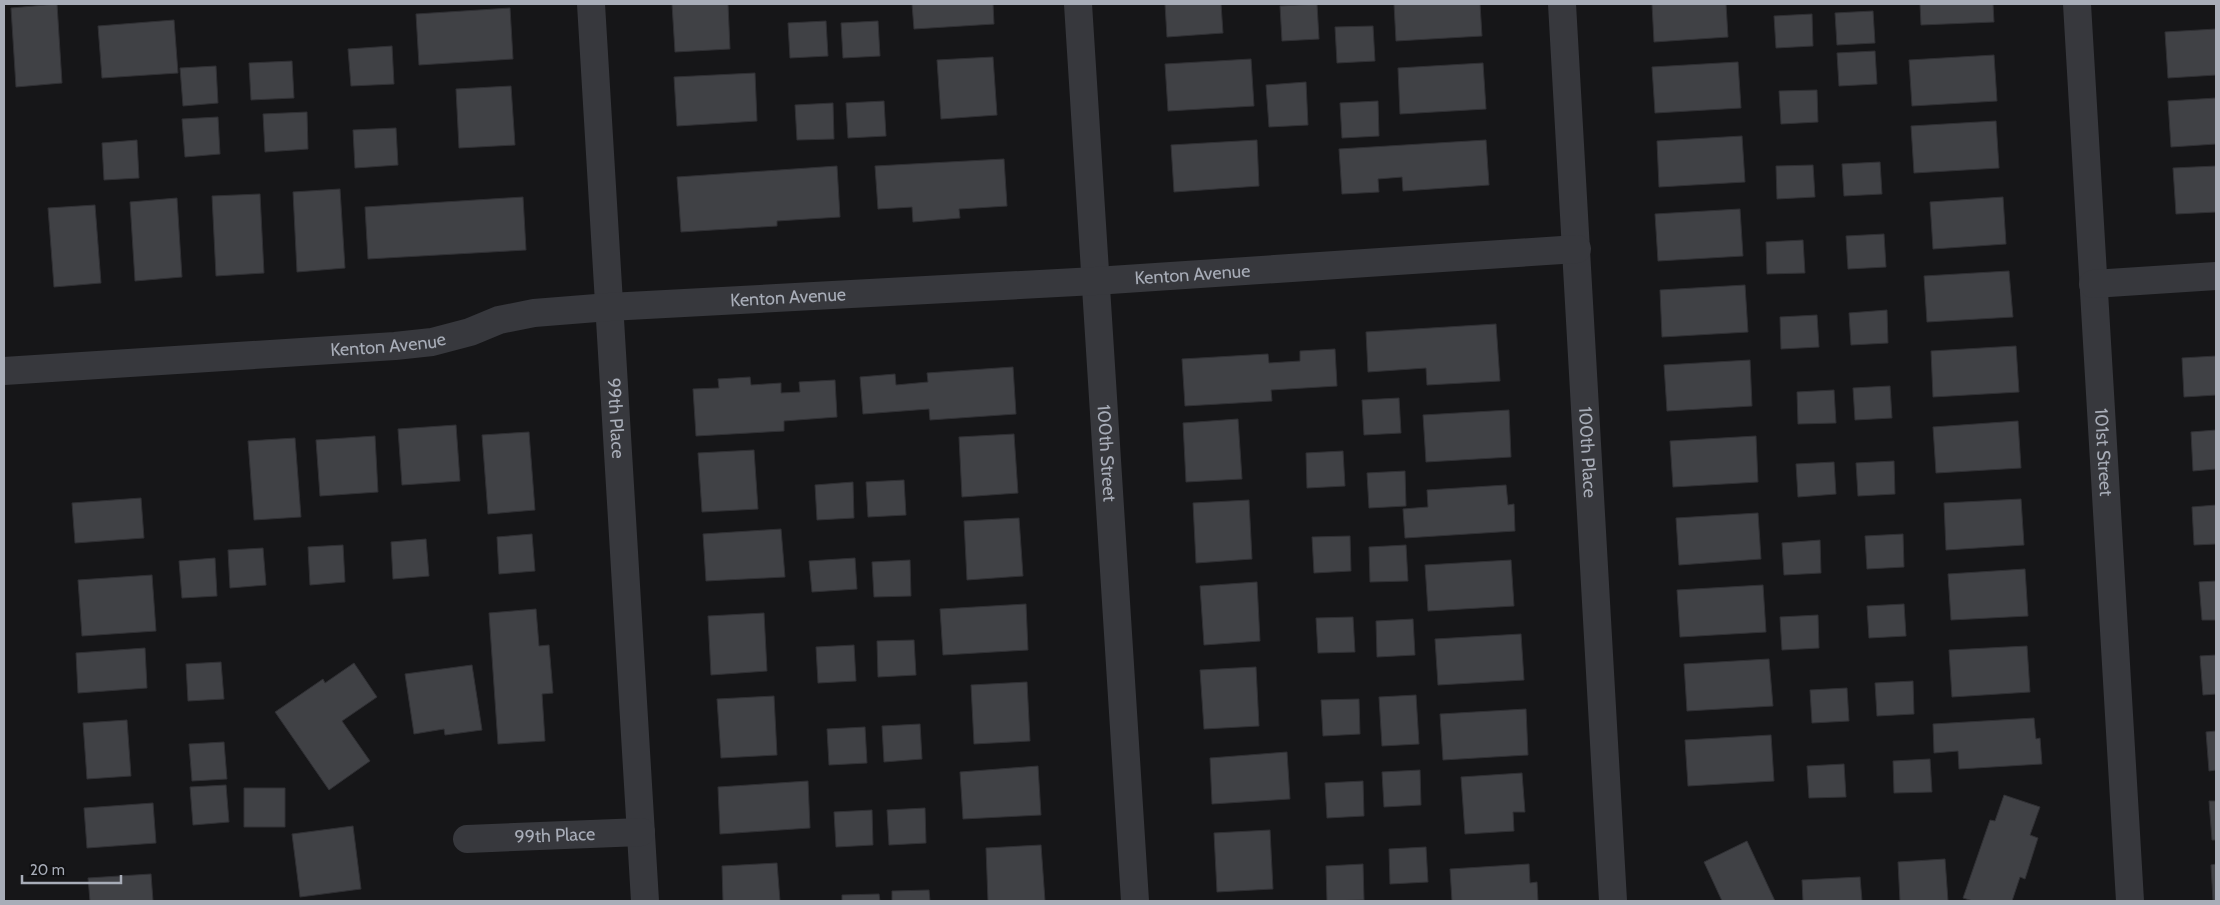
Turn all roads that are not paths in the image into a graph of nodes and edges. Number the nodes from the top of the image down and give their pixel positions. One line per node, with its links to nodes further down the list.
1 (591, 4): 9 (street, 99th Place)
2 (1078, 4): 7 (street, 100th Street)
3 (1562, 4): 5 (street, 100th Place)
4 (2077, 4): 8 (street, 101st Street)
5 (1577, 249): 7 (street, Kenton Avenue); 15 (street, 100th Place)
6 (2216, 276): 8 (street)
7 (1095, 282): 9 (street, Kenton Avenue); 14 (street, 100th Street)
8 (2093, 284): 16 (street, 101st Street)
9 (609, 307): 10 (street, Kenton Avenue); 11 (street, 99th Place)
10 (4, 371)
11 (641, 832): 12 (street, 99th Place); 13 (street, 99th Place)
12 (467, 839)
13 (644, 901)
14 (1134, 901)
15 (1613, 901)
16 (2130, 901)

